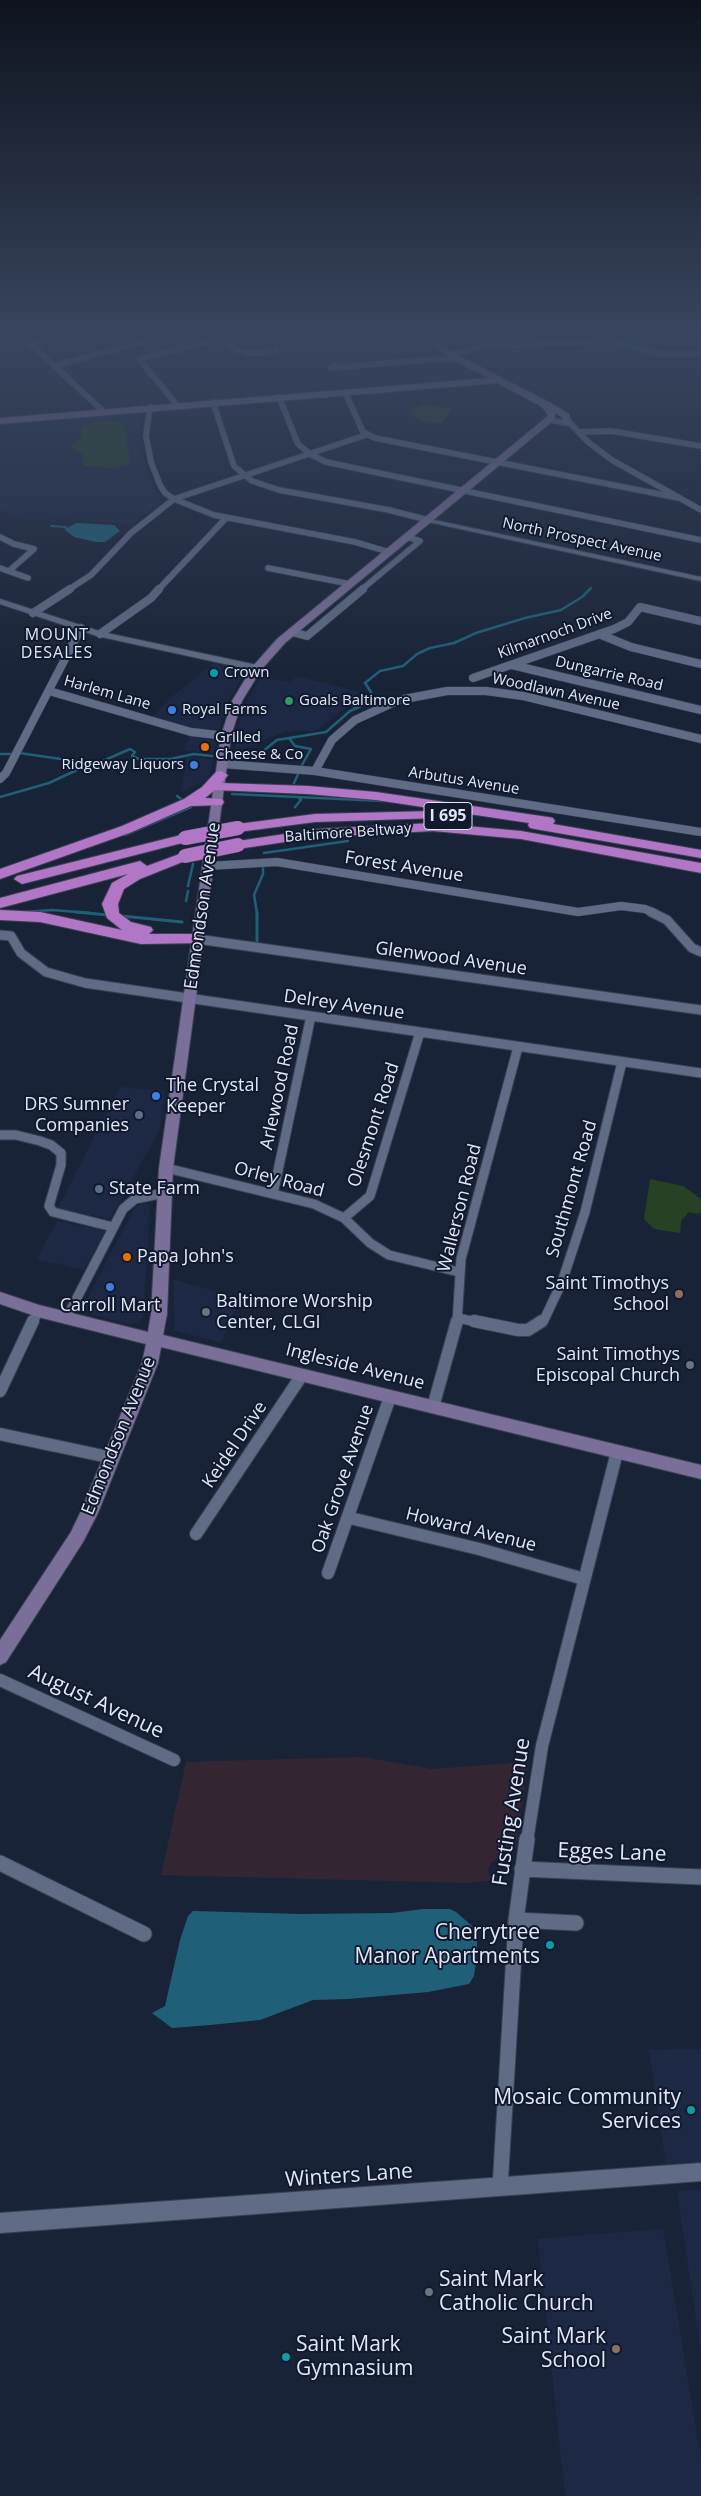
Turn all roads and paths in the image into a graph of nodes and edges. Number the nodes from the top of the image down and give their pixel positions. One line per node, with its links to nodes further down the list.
1 (148, 450): 13 (street)
2 (228, 450): 10 (street)
3 (306, 450): 8 (street)
4 (320, 450): 8 (street)
5 (442, 450): 9 (street)
6 (513, 450): 9 (main road, Edmondson Avenue)
7 (599, 450): 12 (street)
8 (310, 454): 10 (street); 11 (street)
9 (499, 462): 11 (main road, Edmondson Avenue); 12 (street)
10 (243, 476): 13 (street); 16 (street)
11 (464, 490): 16 (main road, Edmondson Avenue); 19 (street)
12 (679, 498): 14 (street)
13 (174, 499): 15 (street); 29 (street)
14 (701, 510)
15 (226, 518): 20 (street); 33 (street)
16 (428, 520): 18 (main road, Edmondson Avenue); 25 (street, North Prospect Avenue)
17 (0, 537): 23 (street)
18 (407, 537): 20 (main road, Edmondson Avenue); 27 (street)
19 (701, 540)
20 (389, 552): 26 (main road, Edmondson Avenue)
21 (0, 568): 23 (street)
22 (268, 568): 26 (street)
23 (9, 571): 24 (street)
24 (28, 578)
25 (701, 579)
26 (353, 582): 27 (street); 32 (main road, Edmondson Avenue)
27 (370, 583): 32 (street)
28 (0, 601): 29 (street)
29 (34, 613): 31 (street)
30 (701, 621): 34 (street, Kilmarnoch Drive)
31 (81, 628): 33 (street); 39 (street, Harlem Lane)
32 (292, 632): 37 (main road, Edmondson Avenue)
33 (100, 634): 37 (street)
34 (598, 634): 35 (street, Kilmarnoch Drive); 36 (street)
35 (511, 664): 38 (street, Kilmarnoch Drive); 40 (street, Dungarrie Road)
36 (701, 664)
37 (257, 668): 41 (main road, Edmondson Avenue)
38 (474, 678)
39 (49, 691): 41 (street, Harlem Lane); 45 (street)
40 (701, 710)
41 (226, 736): 44 (main road, Edmondson Avenue)
42 (701, 739): 43 (street, Woodlawn Avenue)
43 (315, 771): 44 (street, Arbutus Avenue); 48 (street, Arbutus Avenue)
44 (221, 775): 46 (highway); 47 (main road, Edmondson Avenue); 49 (highway)
45 (0, 779)
46 (189, 802): 47 (highway); 55 (highway)
47 (217, 802): 53 (main road, Edmondson Avenue)
48 (701, 832)
49 (657, 846): 51 (highway, Baltimore Beltway / I 695); 57 (highway, Baltimore Beltway / I 695, bridge)
50 (603, 850): 52 (highway, Baltimore Beltway / I 695, bridge); 54 (highway, Baltimore Beltway / I 695); 56 (highway)
51 (701, 854)
52 (185, 856): 58 (highway, Baltimore Beltway / I 695); 61 (highway)
53 (208, 866): 61 (main road, Edmondson Avenue); 62 (street, Forest Avenue)
54 (701, 868)
55 (0, 874)
56 (701, 874)
57 (0, 885)
58 (0, 903)
59 (0, 915): 61 (highway)
60 (0, 936): 63 (street, Delrey Avenue)
61 (198, 936): 63 (main road, Edmondson Avenue); 64 (street, Glenwood Avenue)
62 (701, 952)
63 (189, 999): 65 (street, Delrey Avenue); 71 (main road, Edmondson Avenue)
64 (701, 1010)
65 (311, 1016): 66 (street, Delrey Avenue); 73 (street, Arlewood Road)
66 (420, 1032): 67 (street, Delrey Avenue); 74 (street, Olesmont Road)
67 (518, 1047): 68 (street, Delrey Avenue); 76 (street, Wallerson Road)
68 (622, 1062): 69 (street, Delrey Avenue); 80 (street, Southmont Road)
69 (701, 1073)
70 (0, 1135): 75 (street)
71 (166, 1168): 72 (main road, Edmondson Avenue); 73 (street, Orley Road)
72 (164, 1194): 75 (street); 81 (main road, Edmondson Avenue)
73 (273, 1194): 74 (street, Orley Road)
74 (344, 1218): 76 (street, Orley Road)
75 (113, 1227): 79 (street)
76 (459, 1272): 80 (street, Wallerson Road)
77 (0, 1298): 78 (main road, Ingleside Avenue)
78 (38, 1311): 79 (main road, Ingleside Avenue); 83 (street)
79 (66, 1318): 81 (main road, Ingleside Avenue)
80 (458, 1318): 85 (street, Wallerson Road)
81 (156, 1340): 82 (main road, Ingleside Avenue); 88 (main road, Edmondson Avenue)
82 (302, 1375): 84 (main road, Ingleside Avenue); 91 (street, Keidel Drive)
83 (0, 1391)
84 (390, 1397): 85 (main road, Ingleside Avenue); 90 (street, Oak Grove Avenue)
85 (433, 1407): 87 (main road, Ingleside Avenue)
86 (0, 1434): 88 (street)
87 (617, 1452): 89 (main road, Ingleside Avenue); 93 (street, Fusting Avenue)
88 (113, 1458): 94 (main road, Edmondson Avenue)
89 (701, 1472)
90 (350, 1518): 92 (street, Oak Grove Avenue); 93 (street, Howard Avenue)
91 (196, 1534)
92 (328, 1573)
93 (584, 1579): 98 (street, Fusting Avenue)
94 (0, 1656)
95 (0, 1680): 96 (street, August Avenue)
96 (174, 1760)
97 (0, 1863): 102 (street)
98 (522, 1869): 99 (street, Egges Lane); 100 (street, Fusting Avenue)
99 (701, 1877)
100 (516, 1920): 101 (street); 104 (street, Fusting Avenue)
101 (576, 1922)
102 (144, 1934)
103 (701, 2172): 104 (street, Winters Lane)
104 (500, 2188): 105 (street, Winters Lane)
105 (0, 2223)

